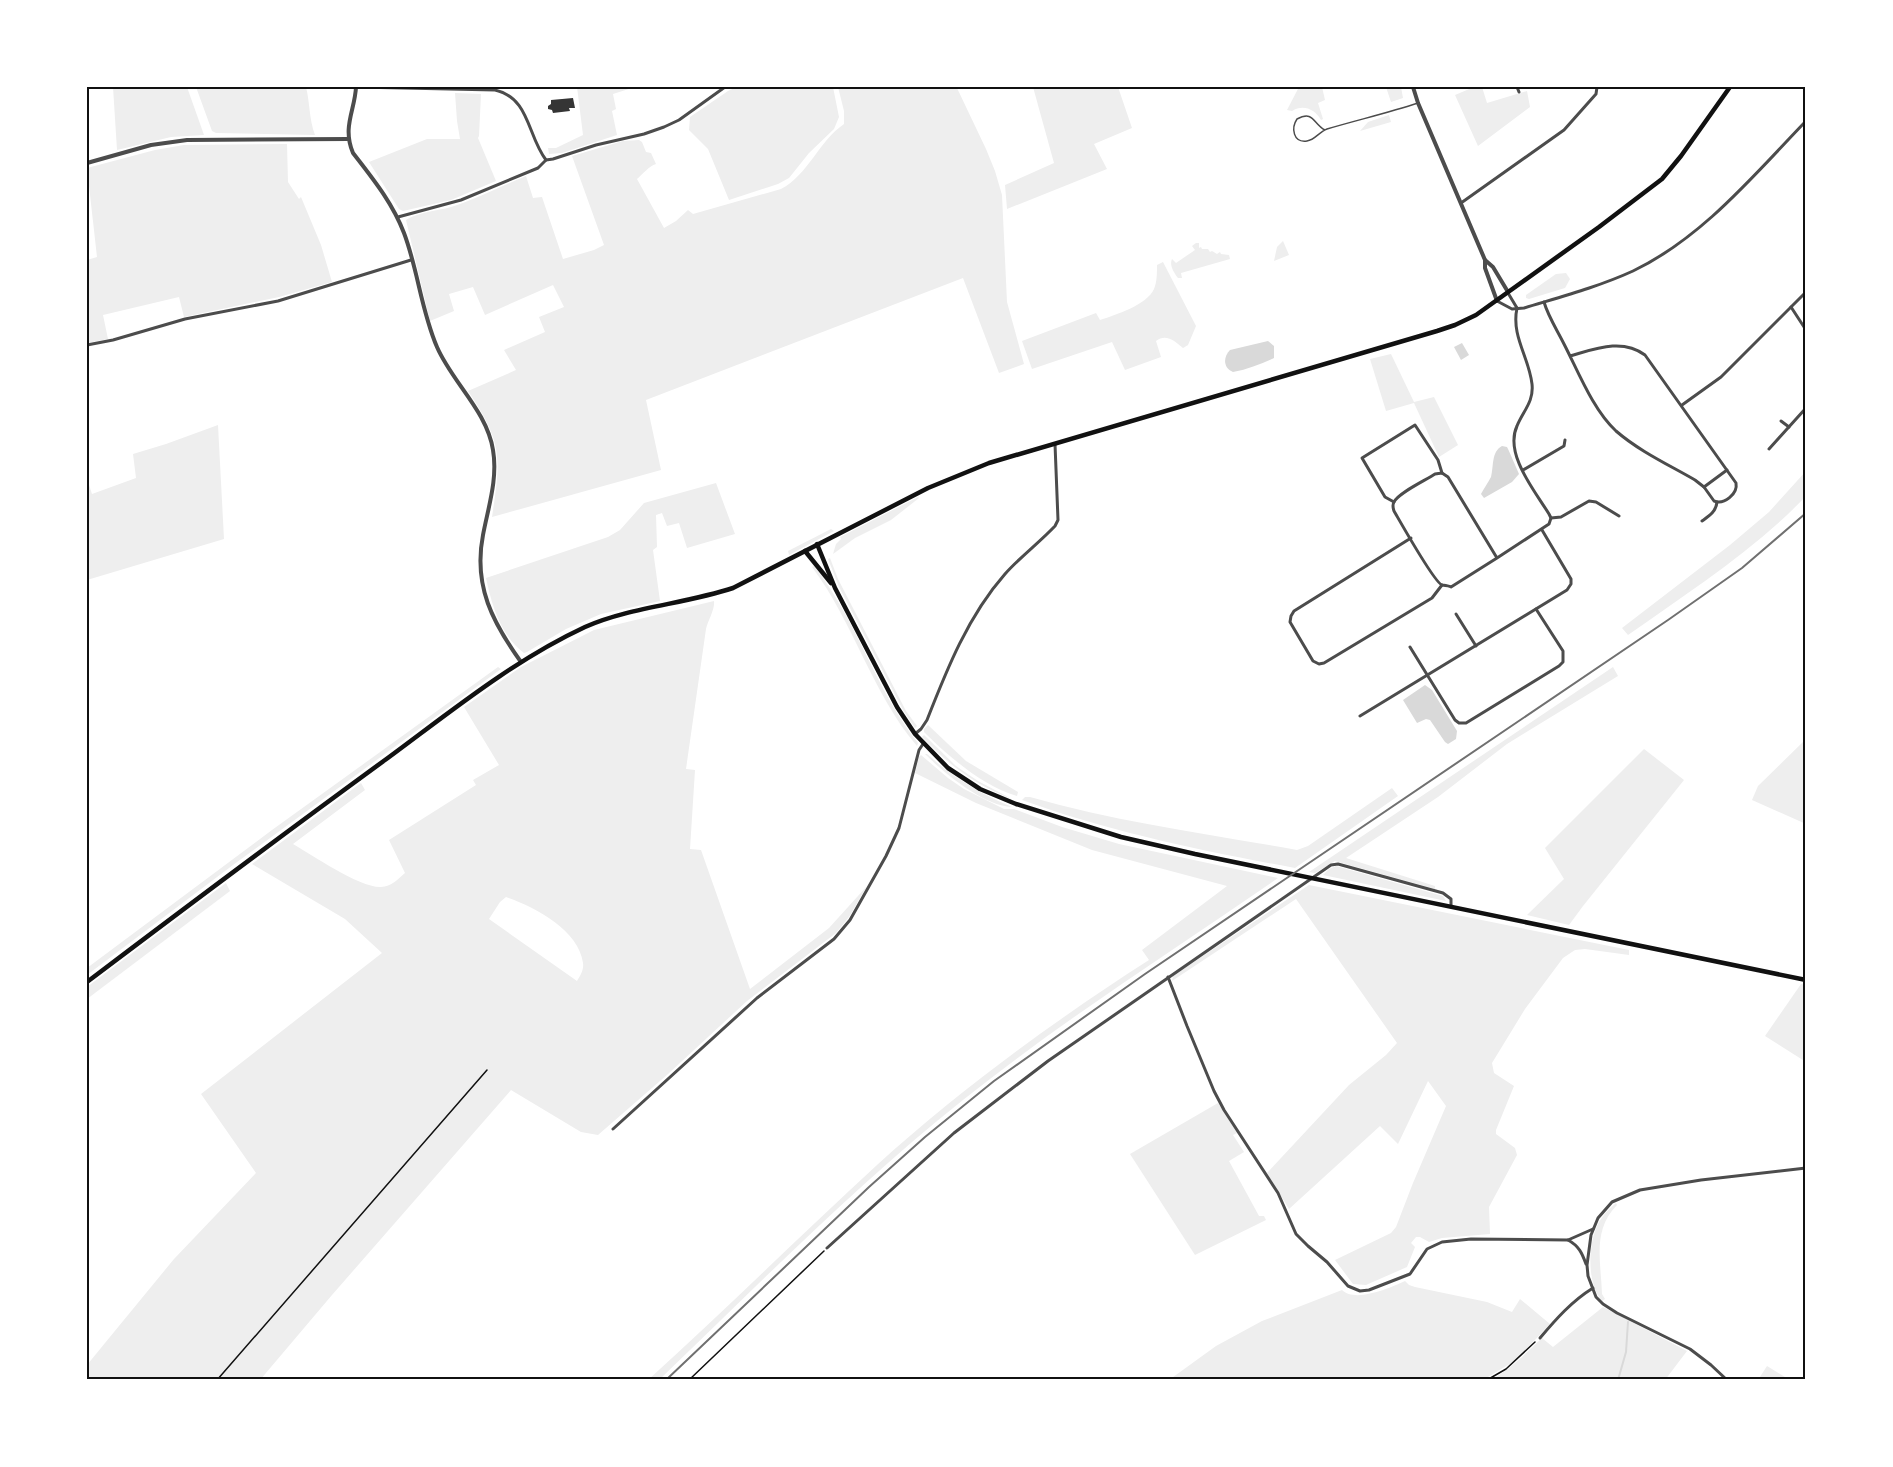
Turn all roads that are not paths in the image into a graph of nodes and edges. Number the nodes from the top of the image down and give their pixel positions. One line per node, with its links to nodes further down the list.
1 (357, 87): 6 (street); 10 (street)
2 (724, 87): 11 (street)
3 (1413, 87): 7 (street)
4 (1597, 87): 13 (street)
5 (1730, 87): 18 (main road)
6 (473, 88): 11 (street)
7 (1418, 103): 9 (lane); 13 (street)
8 (1806, 121): 20 (street)
9 (1324, 130): 9 (lane)
10 (349, 139): 12 (street); 14 (street)
11 (546, 160): 14 (street)
12 (87, 163)
13 (1461, 203): 16 (street)
14 (398, 217): 15 (street)
15 (411, 260): 24 (street); 53 (street)
16 (1485, 260): 18 (street); 19 (street)
17 (1806, 292): 21 (street)
18 (1508, 293): 19 (main road); 22 (street)
19 (1497, 301): 22 (street); 31 (main road)
20 (1544, 302): 22 (street); 25 (street)
21 (1791, 307): 23 (street); 26 (street)
22 (1517, 308): 33 (street)
23 (1806, 330)
24 (87, 345)
25 (1570, 356): 26 (street); 36 (street)
26 (1682, 405): 34 (street)
27 (1806, 408): 29 (street)
28 (1781, 421): 29 (street)
29 (1789, 427): 32 (street)
30 (1565, 440): 33 (street)
31 (1055, 442): 44 (main road); 56 (street)
32 (1769, 449)
33 (1523, 470): 40 (street)
34 (1727, 470): 36 (street); 38 (street)
35 (1442, 473): 37 (street); 37 (street); 46 (street)
36 (1704, 487): 38 (street)
37 (1394, 502): 43 (street)
38 (1717, 502): 41 (street)
39 (1619, 516): 40 (street)
40 (1551, 518): 42 (street)
41 (1702, 521)
42 (1542, 530): 46 (street); 49 (street)
43 (1411, 538): 47 (street); 47 (street)
44 (817, 544): 45 (main road); 48 (main road)
45 (805, 551): 48 (main road); 53 (main road)
46 (1497, 558): 47 (street)
47 (1442, 585)
48 (835, 588): 56 (main road)
49 (1536, 609): 51 (street); 54 (street)
50 (1456, 614): 51 (street)
51 (1476, 646): 54 (street)
52 (1410, 647): 54 (street)
53 (521, 662): 61 (main road)
54 (1427, 676): 55 (street)
55 (1360, 716)
56 (915, 734): 57 (main road)
57 (923, 744): 58 (main road); 62 (street)
58 (1451, 907): 59 (street); 60 (main road)
59 (1168, 977): 65 (street); 66 (street)
60 (1806, 980)
61 (87, 982)
62 (613, 1130)
63 (1806, 1168): 64 (street)
64 (1593, 1229): 65 (street); 67 (street)
65 (1568, 1240): 67 (street)
66 (826, 1248)
67 (1587, 1265): 68 (street)
68 (1593, 1288): 69 (street); 70 (street)
69 (1540, 1338)
70 (1727, 1380)

